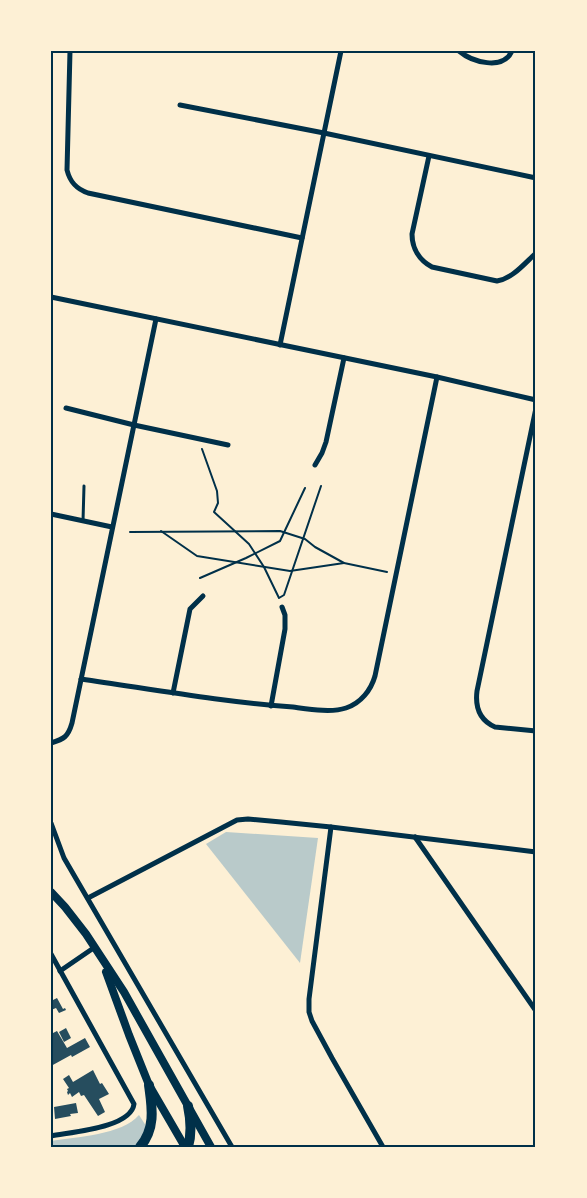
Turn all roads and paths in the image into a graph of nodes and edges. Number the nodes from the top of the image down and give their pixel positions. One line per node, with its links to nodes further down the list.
1 (70, 51): 9 (street)
2 (341, 51): 6 (street)
3 (459, 51): 4 (street)
4 (512, 51)
5 (180, 105): 6 (street)
6 (324, 133): 7 (street); 9 (street)
7 (428, 156): 8 (street); 10 (street)
8 (536, 178)
9 (302, 238): 13 (street)
10 (536, 253)
11 (51, 297): 12 (street)
12 (156, 319): 13 (street); 19 (street)
13 (280, 345): 14 (street)
14 (344, 358): 15 (street); 22 (street)
15 (437, 377): 16 (street); 45 (street)
16 (536, 400)
17 (66, 408): 19 (street)
18 (536, 408): 46 (street)
19 (134, 425): 20 (street); 28 (street)
20 (228, 445)
21 (202, 449): 30 (path)
22 (315, 465)
23 (84, 486): 27 (lane)
24 (321, 486): 33 (path)
25 (305, 488): 32 (path)
26 (51, 514): 27 (street)
27 (83, 521): 28 (street)
28 (112, 528): 43 (street)
29 (161, 531): 30 (path); 31 (path); 35 (path)
30 (235, 531): 32 (path); 34 (path)
31 (130, 532)
32 (284, 532): 33 (path); 34 (path)
33 (304, 538): 36 (path); 38 (path)
34 (254, 554): 35 (path); 37 (path)
35 (236, 562): 37 (path); 40 (path)
36 (344, 564): 38 (path); 39 (path)
37 (264, 567): 38 (path); 38 (path)
38 (292, 571)
39 (387, 572)
40 (200, 578)
41 (203, 596): 44 (street)
42 (282, 607): 45 (street)
43 (81, 679): 44 (street); 47 (street)
44 (173, 693): 45 (street)
45 (271, 706)
46 (536, 731)
47 (51, 743)
48 (51, 823): 53 (street)
49 (331, 827): 50 (street); 53 (street); 66 (street)
50 (415, 837): 51 (street); 58 (street)
51 (536, 852)
52 (51, 892): 54 (main road)
53 (88, 898): 65 (street)
54 (95, 947): 56 (main road); 57 (street)
55 (51, 954): 57 (street)
56 (102, 960): 59 (main road); 60 (main road)
57 (60, 971): 61 (street)
58 (536, 1011)
59 (149, 1085): 62 (highway); 63 (main road)
60 (188, 1106): 63 (highway); 64 (main road)
61 (51, 1136)
62 (140, 1147)
63 (186, 1147)
64 (211, 1147)
65 (232, 1147)
66 (383, 1147)

